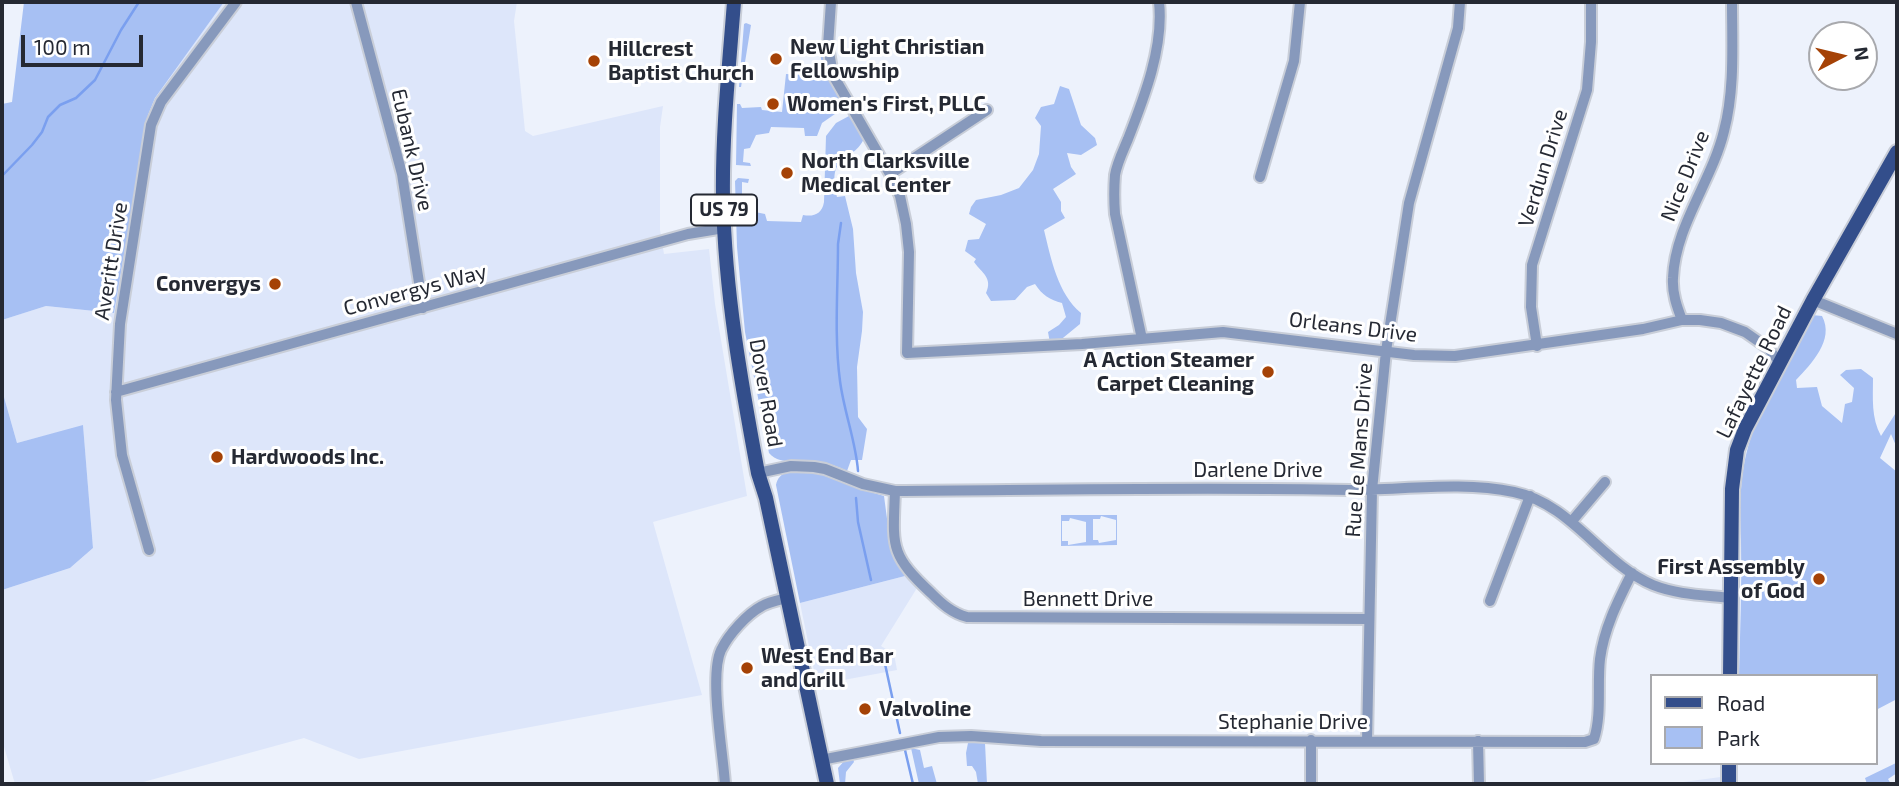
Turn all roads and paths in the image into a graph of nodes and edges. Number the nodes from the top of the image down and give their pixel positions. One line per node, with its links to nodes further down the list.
1 (236, 2): 23 (street, Averitt Drive)
2 (356, 2): 16 (street, Eubank Drive)
3 (734, 2): 14 (main road, Dover Road / US 79)
4 (831, 2): 12 (street)
5 (1159, 2): 19 (street)
6 (1300, 2): 13 (street)
7 (1461, 2): 21 (street, Rue Le Mans Drive)
8 (1591, 2): 20 (street, Verdun Drive)
9 (1732, 2): 17 (street, Nice Drive)
10 (987, 110): 12 (street)
11 (1897, 152): 15 (main road, Lafayette Road)
12 (890, 174): 19 (street, Orleans Drive)
13 (1260, 177)
14 (724, 228): 16 (street, Convergys Way); 24 (main road, Dover Road / US 79)
15 (1814, 300): 18 (street); 22 (main road, Lafayette Road)
16 (423, 308): 23 (street, Convergys Way)
17 (1682, 320): 20 (street, Orleans Drive); 22 (street, Orleans Drive)
18 (1897, 334)
19 (1142, 339): 21 (street, Orleans Drive)
20 (1537, 346): 21 (street, Orleans Drive)
21 (1386, 351): 26 (street, Rue Le Mans Drive)
22 (1780, 363): 33 (main road, Lafayette Road)
23 (116, 392): 30 (street, Averitt Drive)
24 (758, 473): 27 (street, Darlene Drive); 32 (main road, Dover Road / US 79)
25 (1605, 482): 29 (street)
26 (1372, 490): 27 (street, Darlene Drive); 28 (street, Darlene Drive); 35 (street, Rue Le Mans Drive)
27 (895, 491): 35 (street, Bennett Drive)
28 (1530, 496): 29 (street, Darlene Drive); 34 (street)
29 (1572, 522): 31 (street, Darlene Drive)
30 (149, 550)
31 (1632, 573): 33 (street, Darlene Drive); 39 (street, Stephanie Drive)
32 (787, 598): 40 (main road, Dover Road / US 79); 42 (street)
33 (1731, 598): 36 (main road, Lafayette Road)
34 (1490, 601)
35 (1369, 619): 38 (street, Rue Le Mans Drive)
36 (1730, 674)
37 (1311, 740): 38 (street, Stephanie Drive); 40 (street, Stephanie Drive); 44 (street)
38 (1367, 741): 39 (street, Stephanie Drive)
39 (1478, 741): 45 (street)
40 (821, 760): 43 (main road, Dover Road / US 79)
41 (1729, 765): 46 (main road)
42 (725, 784)
43 (827, 784)
44 (1311, 784)
45 (1479, 784)
46 (1729, 784)

